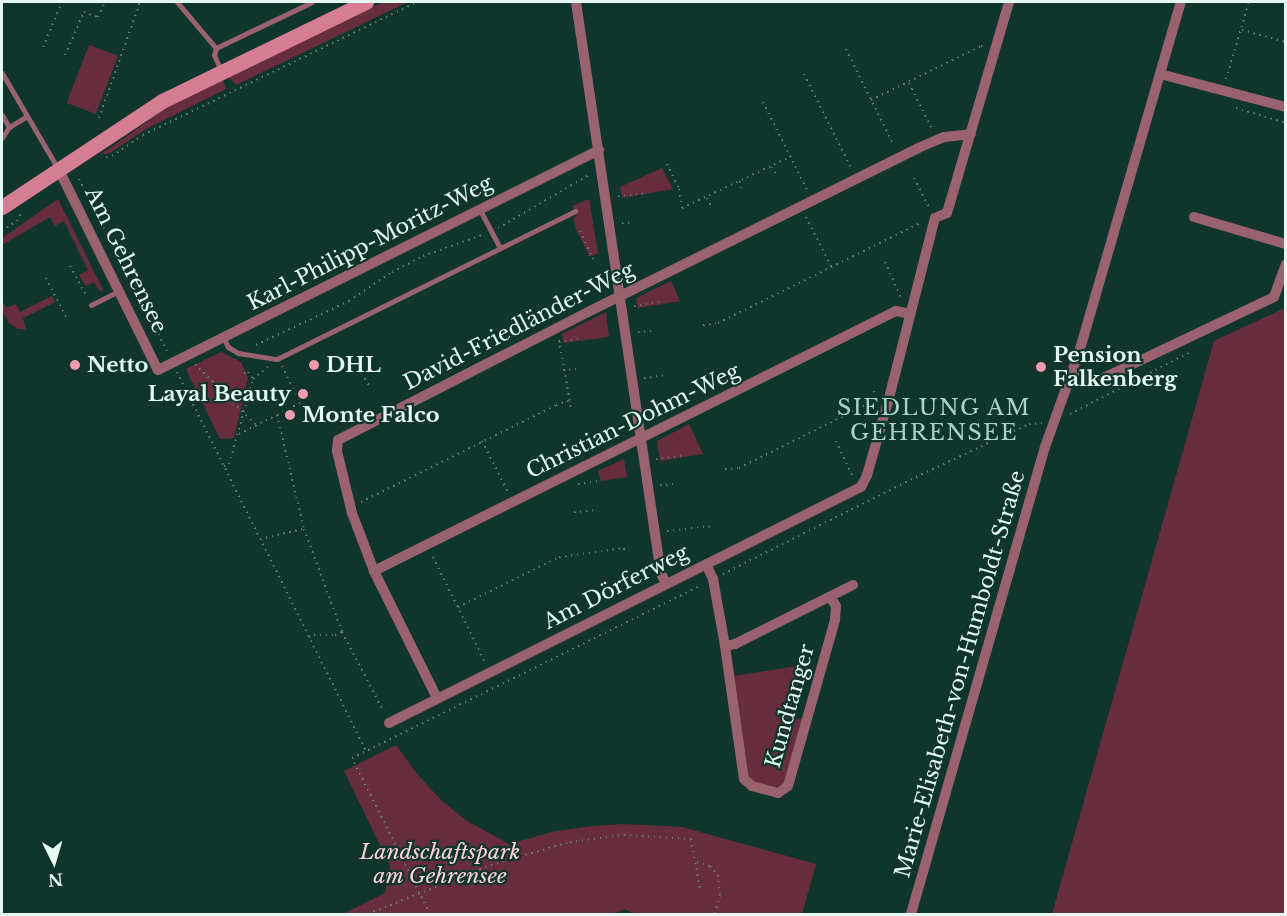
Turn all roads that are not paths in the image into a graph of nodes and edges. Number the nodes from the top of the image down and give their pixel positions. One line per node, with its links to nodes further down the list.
1 (177, 2): 7 (lane)
2 (312, 2): 7 (lane)
3 (366, 2): 8 (main road)
4 (576, 2): 17 (street)
5 (1009, 2): 15 (street)
6 (1181, 2): 10 (street, Marie-Elisabeth-von-Humboldt-Straße)
7 (216, 48): 8 (lane)
8 (222, 72): 18 (main road)
9 (2, 73): 13 (lane)
10 (1160, 74): 11 (street); 32 (street, Marie-Elisabeth-von-Humboldt-Straße)
11 (1286, 107)
12 (2, 115): 14 (lane)
13 (27, 116): 14 (lane); 18 (lane)
14 (9, 127): 16 (lane)
15 (971, 134): 27 (street, David-Friedländer-Weg); 29 (street)
16 (2, 138)
17 (599, 150): 20 (street, Karl-Philipp-Moritz-Weg); 27 (street)
18 (58, 168): 19 (main road); 26 (street, Am Gehrensee)
19 (2, 207)
20 (480, 210): 24 (lane); 30 (street, Karl-Philipp-Moritz-Weg)
21 (575, 211): 24 (lane)
22 (1194, 217): 23 (street)
23 (1286, 244)
24 (500, 248): 30 (lane)
25 (1286, 264): 32 (street)
26 (120, 291): 28 (lane); 31 (street, Am Gehrensee)
27 (620, 296): 33 (street); 35 (street, David-Friedländer-Weg)
28 (91, 305)
29 (906, 313): 33 (street, Christian-Dohm-Weg); 34 (street, Am Dörferweg)
30 (224, 339): 31 (street, Karl-Philipp-Moritz-Weg)
31 (158, 370)
32 (1070, 377): 42 (street, Marie-Elisabeth-von-Humboldt-Straße)
33 (642, 440): 35 (street, Christian-Dohm-Weg); 36 (street)
34 (706, 564): 36 (street, Am Dörferweg); 39 (street, Kundtanger)
35 (374, 571): 40 (street, David-Friedländer-Weg)
36 (666, 583): 40 (street, Am Dörferweg)
37 (853, 585): 38 (street, Kundtanger)
38 (830, 597): 39 (street, Kundtanger); 39 (street, Kundtanger)
39 (725, 646)
40 (437, 698): 41 (street, Am Dörferweg)
41 (387, 719)
42 (911, 915)

